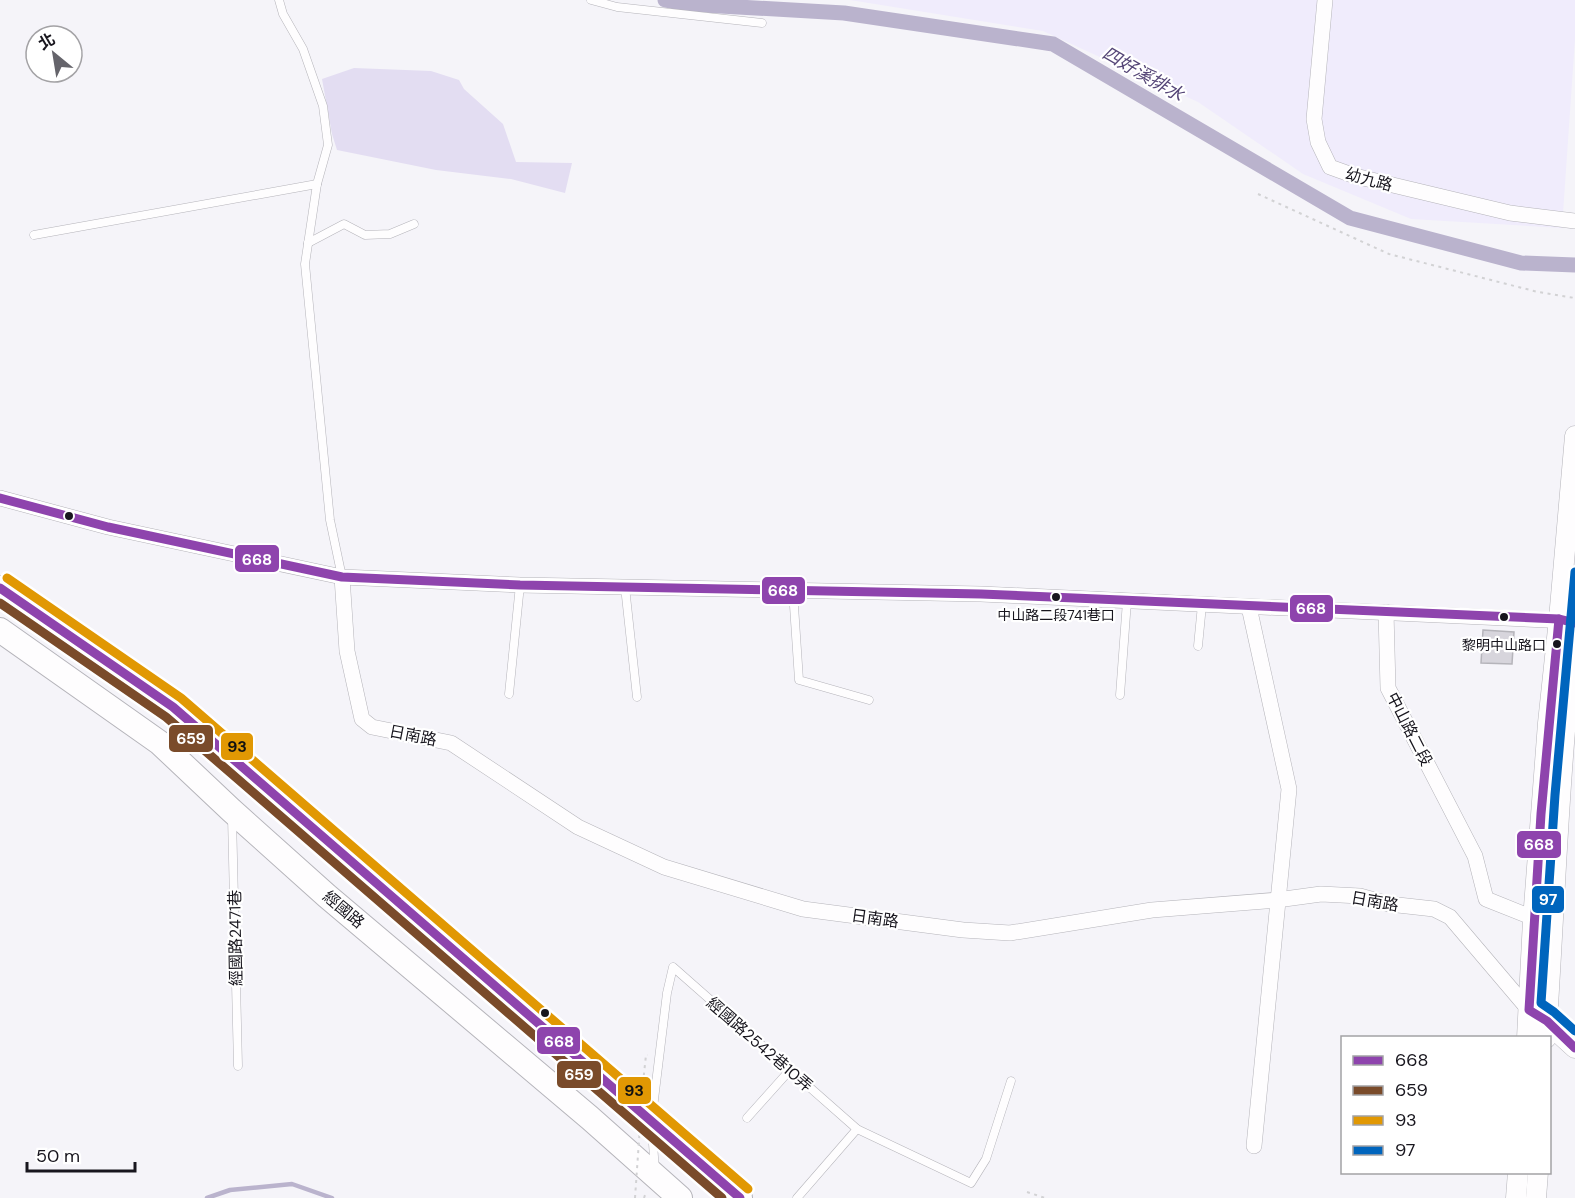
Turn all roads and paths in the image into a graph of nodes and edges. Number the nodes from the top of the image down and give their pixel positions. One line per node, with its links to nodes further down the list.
1 (279, 0): 5 (lane)
2 (591, 0): 4 (lane)
3 (1325, 0): 7 (street, 幼九路)
4 (762, 22)
5 (316, 184): 9 (lane); 10 (lane)
6 (1258, 194): 11 (path)
7 (1575, 221)
8 (414, 224): 10 (lane)
9 (34, 235)
10 (308, 243): 14 (lane)
11 (1575, 298)
12 (1575, 436): 23 (street)
13 (0, 498): 14 (street)
14 (342, 577): 15 (street); 32 (street, 日南路)
15 (520, 585): 16 (street); 26 (lane)
16 (625, 587): 18 (street); 28 (lane)
17 (0, 588): 43 (main road)
18 (793, 591): 19 (street); 29 (lane)
19 (1127, 601): 20 (street); 27 (lane)
20 (1202, 605): 21 (street); 25 (lane)
21 (1249, 607): 22 (street); 32 (street)
22 (1386, 612): 23 (street); 33 (street, 中山路二段)
23 (1570, 624): 30 (street); 33 (street)
24 (0, 630): 31 (main road, 經國路)
25 (1198, 646)
26 (509, 694)
27 (1120, 695)
28 (637, 697)
29 (869, 700)
30 (1570, 721): 33 (street)
31 (231, 810): 39 (lane, 經國路2471巷); 48 (main road, 經國路)
32 (1277, 900): 34 (street, 日南路); 45 (street)
33 (1542, 922): 34 (street); 35 (street)
34 (1529, 1010): 35 (street); 36 (street)
35 (1547, 1029): 37 (street)
36 (1527, 1036)
37 (1575, 1048)
38 (646, 1055): 50 (path, bridge)
39 (238, 1066)
40 (790, 1070): 42 (lane); 43 (lane, 經國路2542巷10弄); 44 (lane, 經國路2542巷10弄)
41 (1011, 1081): 44 (lane, 經國路2542巷10弄)
42 (747, 1118)
43 (652, 1122): 48 (lane); 52 (main road)
44 (857, 1130): 53 (lane)
45 (1254, 1146)
46 (1518, 1174): 55 (street)
47 (1538, 1174): 56 (street)
48 (656, 1183): 51 (main road, 經國路)
49 (1027, 1192): 54 (path)
50 (635, 1198)
51 (680, 1198)
52 (740, 1198)
53 (797, 1198)
54 (1045, 1198)
55 (1516, 1198)
56 (1536, 1198)

